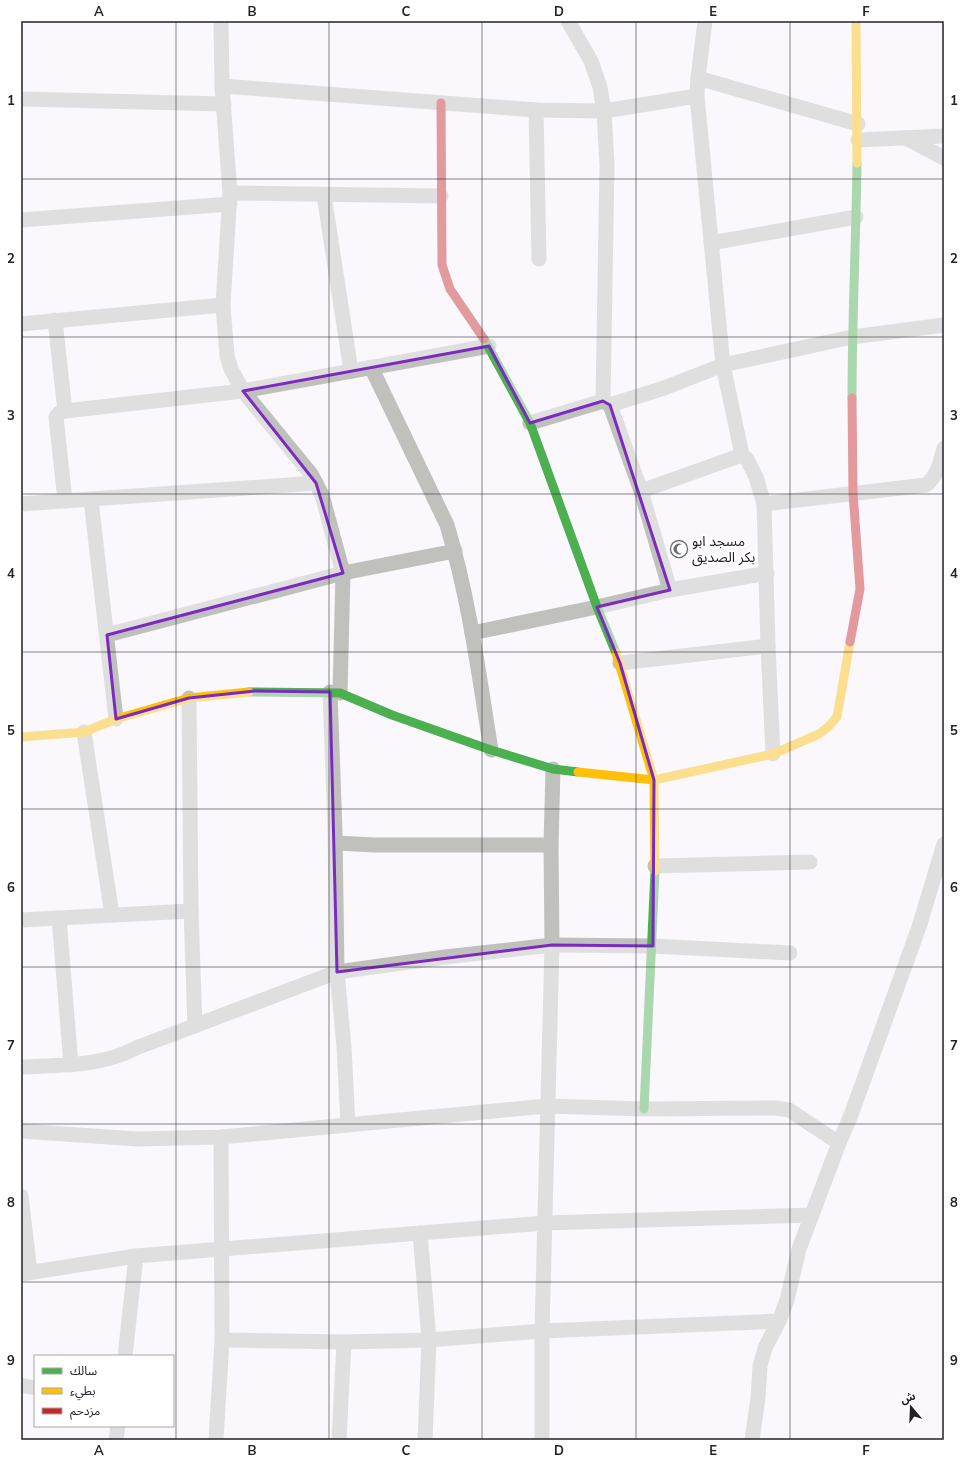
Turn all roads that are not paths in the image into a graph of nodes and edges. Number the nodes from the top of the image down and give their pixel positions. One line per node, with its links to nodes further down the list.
1 (221, 21): 6 (street)
2 (568, 21): 12 (street)
3 (705, 21): 5 (street)
4 (856, 21): 13 (street)
5 (698, 78): 7 (street); 13 (street)
6 (222, 86): 9 (street); 10 (street)
7 (698, 96): 12 (street); 23 (street)
8 (21, 99): 10 (street)
9 (441, 103): 11 (street); 19 (street)
10 (224, 104): 20 (street)
11 (536, 110): 12 (street); 24 (street)
12 (604, 111): 35 (street)
13 (858, 124): 16 (street)
14 (944, 136): 15 (street)
15 (906, 138): 16 (street); 17 (street)
16 (858, 140): 21 (street)
17 (944, 158)
18 (324, 195): 19 (street); 20 (street); 33 (street)
19 (441, 196): 30 (street)
20 (230, 198): 22 (street); 25 (street)
21 (856, 217): 23 (street); 29 (street)
22 (21, 220)
23 (711, 243): 31 (street)
24 (539, 259)
25 (223, 305): 26 (street); 34 (street)
26 (55, 320): 27 (street); 36 (street)
27 (21, 324)
28 (944, 325): 29 (street)
29 (852, 337): 31 (street); 42 (street)
30 (489, 346): 32 (street); 37 (street)
31 (723, 365): 35 (street); 39 (street)
32 (371, 367): 33 (street); 47 (street)
33 (351, 370): 34 (street)
34 (243, 391): 36 (street); 40 (street)
35 (607, 403): 37 (street); 41 (street)
36 (64, 411): 44 (street)
37 (530, 423): 51 (street)
38 (944, 448): 42 (street)
39 (742, 455): 41 (street); 46 (street)
40 (316, 483): 43 (street); 49 (street)
41 (641, 491): 50 (street)
42 (853, 494): 46 (street); 62 (street)
43 (91, 500): 44 (street); 53 (street)
44 (66, 501): 45 (street)
45 (21, 504)
46 (764, 504): 48 (street)
47 (455, 552): 49 (street); 52 (street)
48 (767, 572): 50 (street); 54 (street)
49 (343, 573): 53 (street); 56 (street)
50 (670, 590): 51 (street)
51 (597, 607): 52 (street); 55 (street)
52 (472, 633): 61 (street)
53 (108, 635): 58 (street)
54 (768, 646): 55 (street); 62 (street)
55 (620, 663): 64 (street)
56 (335, 692): 57 (street); 61 (street); 65 (street)
57 (189, 698): 58 (street); 70 (street)
58 (116, 719): 59 (street)
59 (84, 732): 60 (street); 71 (street)
60 (21, 737)
61 (491, 750): 63 (street)
62 (773, 754): 64 (street)
63 (553, 769): 64 (street); 67 (street)
64 (654, 780): 69 (street)
65 (336, 842): 67 (street); 77 (street)
66 (944, 844): 86 (street)
67 (551, 845): 74 (street)
68 (810, 862): 69 (street)
69 (655, 866): 75 (street)
70 (191, 911): 71 (street); 78 (street)
71 (112, 916): 72 (street)
72 (59, 918): 73 (street); 79 (street)
73 (21, 920)
74 (552, 945): 75 (street); 77 (street); 81 (street)
75 (653, 946): 76 (street); 82 (street)
76 (790, 952)
77 (337, 972): 78 (street); 83 (street)
78 (195, 1026): 79 (street)
79 (71, 1065): 80 (street)
80 (21, 1067)
81 (547, 1106): 82 (street); 83 (street); 89 (street)
82 (644, 1109): 86 (street)
83 (348, 1125): 85 (street)
84 (21, 1131): 85 (street)
85 (221, 1137): 91 (street)
86 (839, 1143): 88 (street)
87 (21, 1196): 93 (street)
88 (812, 1215): 89 (street); 94 (street)
89 (545, 1223): 90 (street); 95 (street)
90 (420, 1233): 91 (street); 97 (street)
91 (221, 1248): 92 (street); 96 (street)
92 (136, 1256): 93 (street); 99 (street)
93 (25, 1273)
94 (779, 1321): 95 (street); 108 (street)
95 (542, 1331): 97 (street); 107 (street)
96 (222, 1340): 98 (street); 104 (street)
97 (429, 1340): 98 (street); 106 (street)
98 (344, 1342): 105 (street)
99 (125, 1355)
100 (21, 1385): 101 (street)
101 (34, 1388)
102 (118, 1427): 103 (street)
103 (116, 1440)
104 (216, 1440)
105 (339, 1440)
106 (425, 1440)
107 (542, 1440)
108 (752, 1440)

